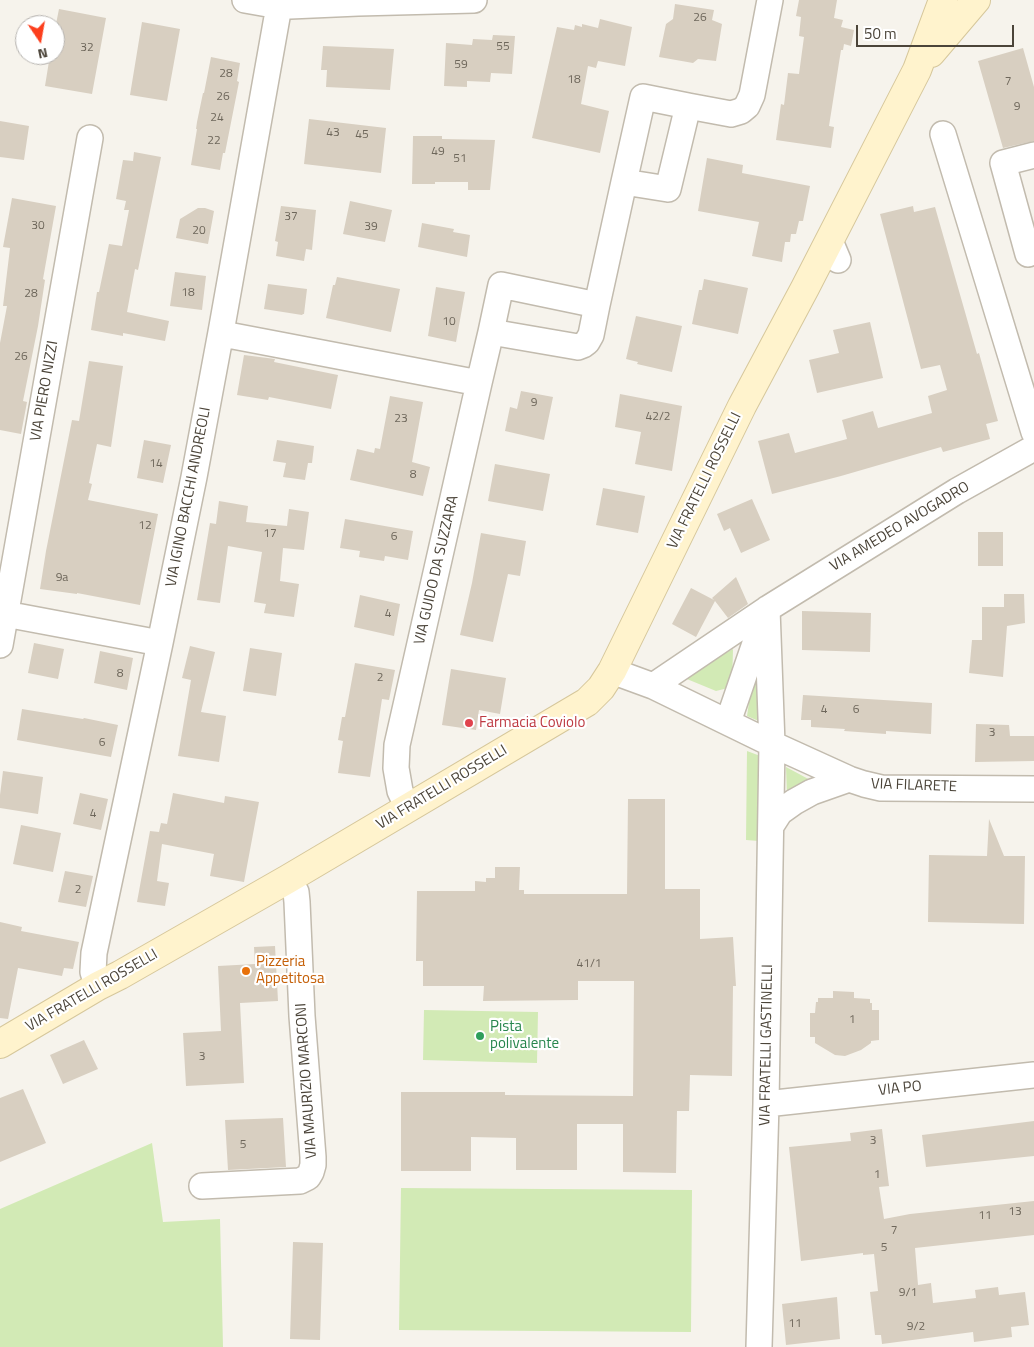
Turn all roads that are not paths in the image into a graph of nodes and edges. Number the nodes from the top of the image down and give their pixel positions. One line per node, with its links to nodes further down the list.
1 (245, 0): 8 (street)
2 (329, 0): 7 (street)
3 (474, 0): 7 (street)
4 (770, 0): 10 (street)
5 (943, 0): 9 (street, VIA FRATELLI ROSSELLI)
6 (976, 0): 9 (street, VIA FRATELLI ROSSELLI)
7 (358, 3): 8 (street)
8 (279, 6): 17 (street, VIA IGINO BACCHI ANDREOLI)
9 (917, 70): 26 (street, VIA FRATELLI ROSSELLI)
10 (688, 106): 14 (street); 14 (street)
11 (944, 134): 20 (street)
12 (90, 138): 23 (street, VIA PIERO NIZZI)
13 (1034, 155): 15 (street)
14 (624, 182): 16 (street)
15 (1028, 254)
16 (597, 305): 18 (street); 18 (street, VIA GUIDO DA SUZZARA)
17 (221, 332): 19 (street); 24 (street, VIA IGINO BACCHI ANDREOLI)
18 (491, 332): 19 (street, VIA GUIDO DA SUZZARA)
19 (478, 383): 32 (street, VIA GUIDO DA SUZZARA)
20 (1034, 432)
21 (1034, 448): 22 (street, VIA AMEDEO AVOGADRO)
22 (767, 609): 27 (street, VIA AMEDEO AVOGADRO); 28 (street); 29 (street, VIA FRATELLI GASTINELLI)
23 (3, 614): 24 (street); 25 (street, VIA PIERO NIZZI)
24 (160, 643): 35 (street, VIA IGINO BACCHI ANDREOLI)
25 (0, 645)
26 (612, 671): 27 (street); 32 (street, VIA FRATELLI ROSSELLI)
27 (652, 686): 28 (street)
28 (728, 722): 29 (street)
29 (772, 744): 30 (street, VIA FILARETE); 33 (street, VIA FRATELLI GASTINELLI)
30 (849, 779): 31 (street, VIA FILARETE); 33 (street)
31 (1034, 789)
32 (408, 808): 34 (street, VIA FRATELLI ROSSELLI)
33 (771, 826): 38 (street, VIA FRATELLI GASTINELLI)
34 (288, 879): 35 (street, VIA FRATELLI ROSSELLI); 39 (street, VIA MAURIZIO MARCONI)
35 (98, 986): 36 (street, VIA FRATELLI ROSSELLI)
36 (0, 1044)
37 (1034, 1075): 38 (street, VIA PO)
38 (766, 1104): 40 (street, VIA FRATELLI GASTINELLI)
39 (202, 1186)
40 (760, 1347)

